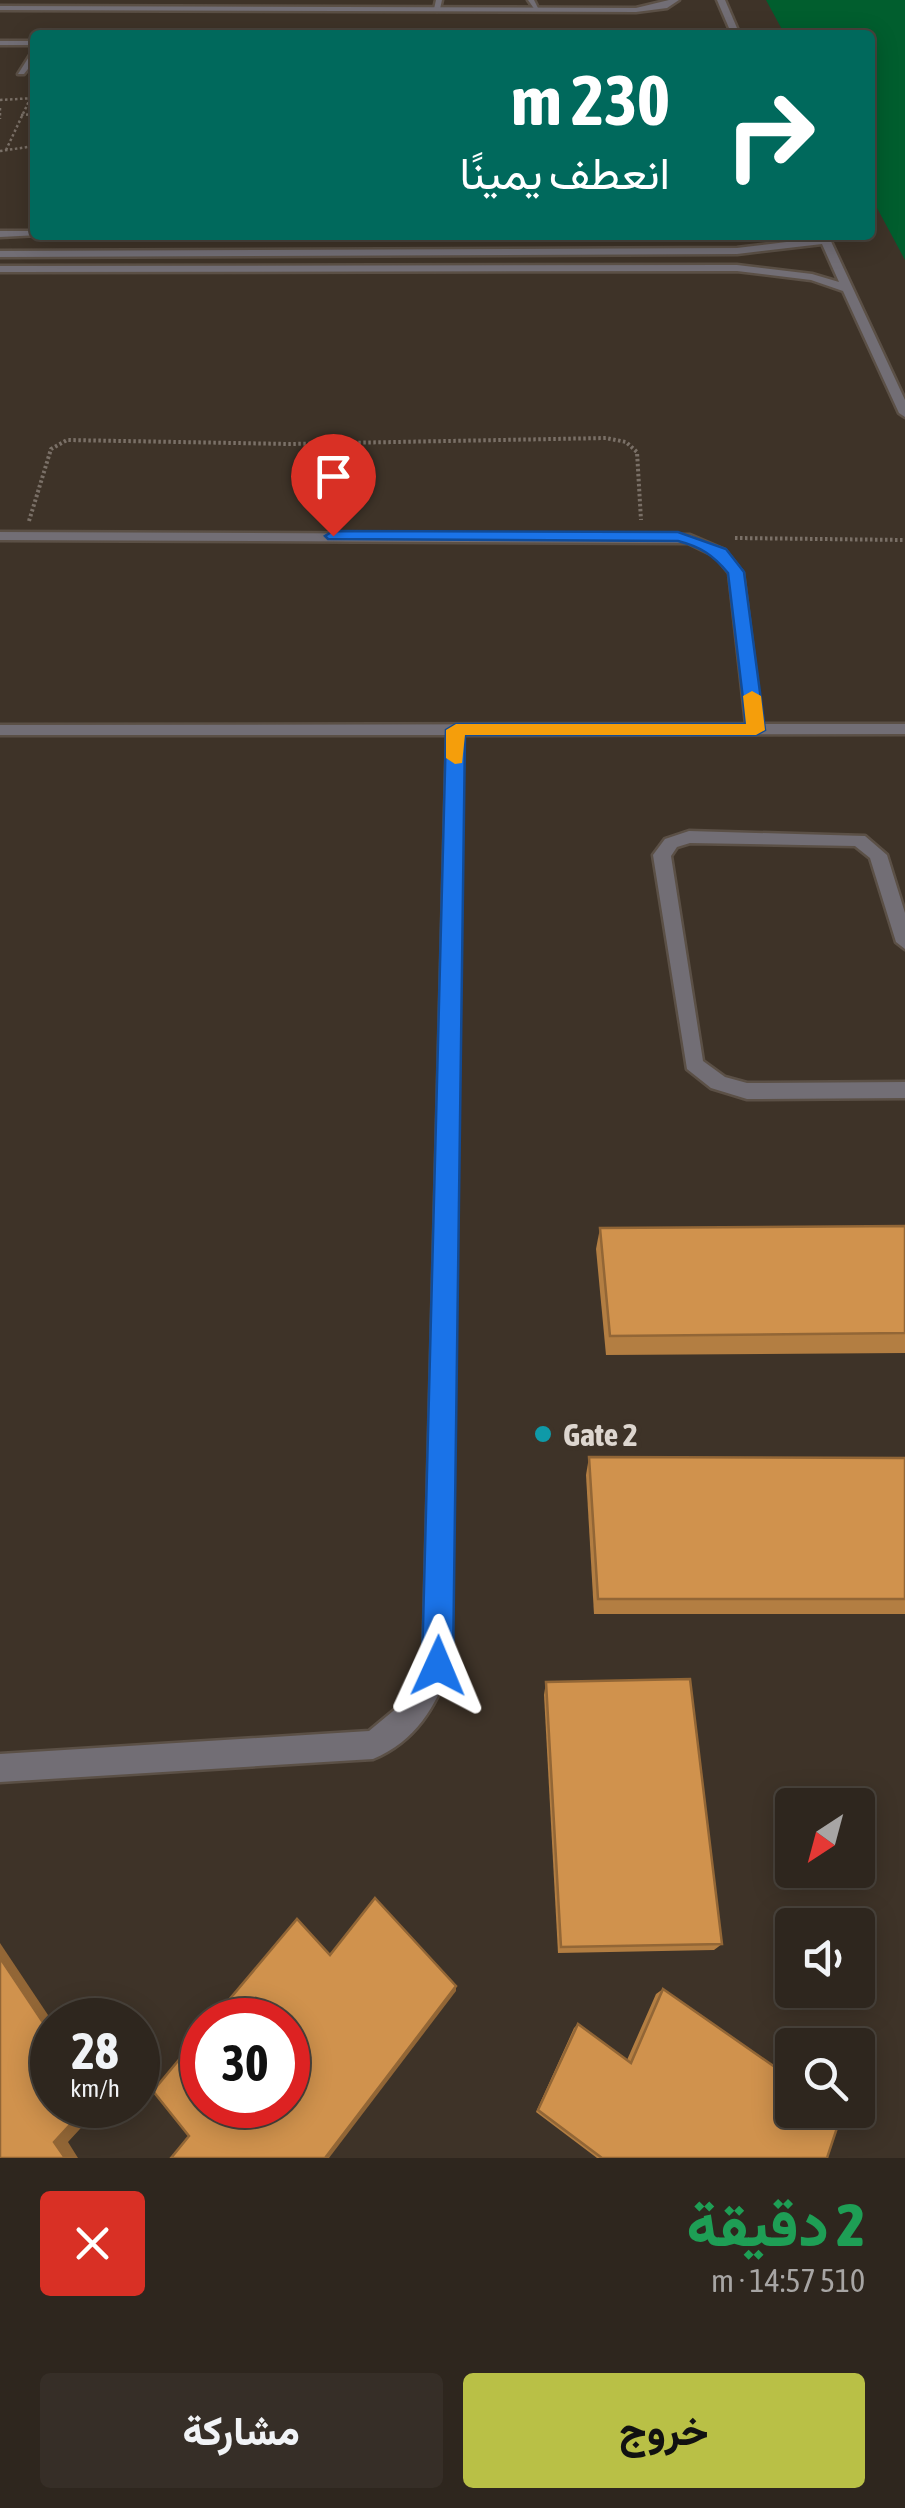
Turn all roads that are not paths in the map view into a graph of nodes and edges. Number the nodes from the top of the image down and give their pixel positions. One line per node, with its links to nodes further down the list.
1 (675, 0): 5 (street)
2 (721, 0): 7 (street)
3 (360, 4): 4 (street); 6 (street)
4 (438, 4): 5 (street)
5 (534, 5)
6 (0, 8)
7 (734, 30)
8 (0, 43): 9 (street)
9 (30, 46)
10 (30, 57): 11 (street)
11 (22, 72)
12 (0, 234): 13 (street)
13 (30, 234)
14 (253, 240): 18 (street)
15 (274, 240): 19 (street)
16 (810, 240): 19 (street)
17 (825, 240): 22 (street)
18 (253, 253): 19 (street); 20 (street)
19 (274, 253)
20 (0, 254)
21 (0, 270): 22 (street)
22 (846, 288): 23 (street)
23 (905, 414)
24 (0, 536): 27 (street)
25 (0, 730): 26 (street)
26 (456, 730): 27 (street); 31 (street)
27 (756, 730): 28 (street)
28 (905, 730)
29 (905, 940): 30 (street)
30 (905, 1090)
31 (0, 1768)

